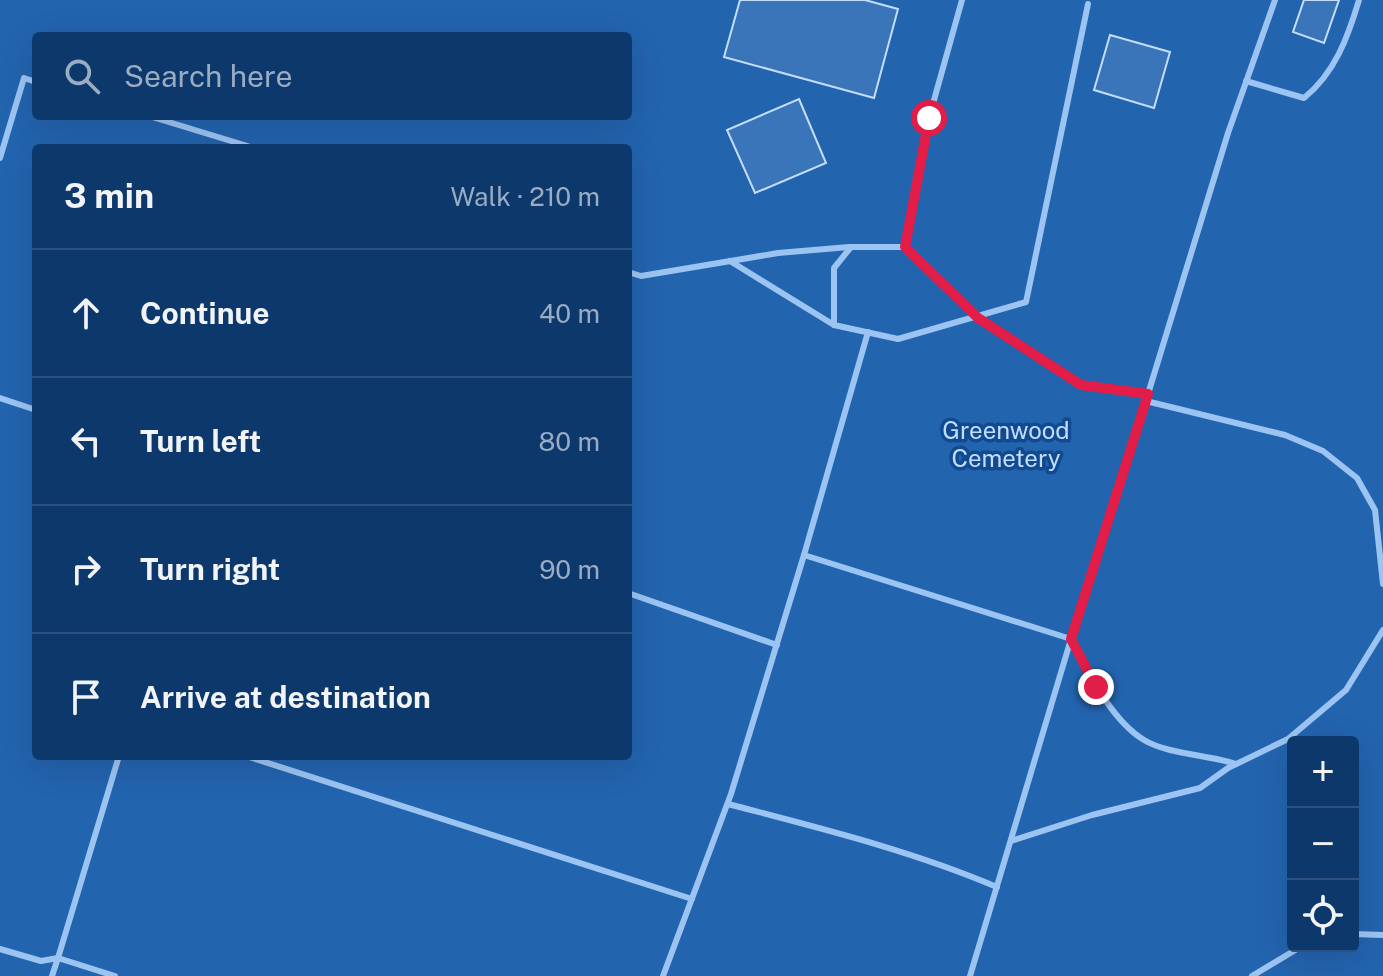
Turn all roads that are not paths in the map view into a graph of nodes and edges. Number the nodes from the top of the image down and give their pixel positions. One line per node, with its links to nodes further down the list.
1 (962, 0): 11 (lane)
2 (1275, 0): 6 (lane)
3 (1359, 0): 6 (lane)
4 (1088, 4): 14 (lane)
5 (32, 81): 9 (lane)
6 (1246, 81): 18 (lane)
7 (162, 120): 8 (lane)
8 (241, 144)
9 (0, 158)
10 (851, 247): 11 (lane); 12 (lane); 15 (lane)
11 (905, 247): 14 (lane)
12 (730, 261): 13 (lane); 15 (lane)
13 (632, 273)
14 (978, 318): 16 (lane); 18 (lane)
15 (834, 325): 16 (lane)
16 (868, 332): 20 (lane)
17 (0, 398): 19 (lane)
18 (1147, 398): 21 (lane); 24 (lane)
19 (32, 409)
20 (804, 555): 24 (lane); 25 (lane)
21 (1383, 584)
22 (632, 594): 25 (lane)
23 (1383, 630): 28 (lane)
24 (1071, 639): 28 (lane); 30 (lane)
25 (777, 645): 29 (lane)
26 (118, 760): 37 (lane)
27 (258, 760): 32 (lane)
28 (1236, 764): 30 (lane)
29 (728, 804): 31 (lane); 32 (lane)
30 (1011, 841): 31 (lane)
31 (997, 887): 41 (lane)
32 (692, 899): 40 (lane)
33 (1359, 934): 34 (lane)
34 (1383, 935)
35 (0, 949): 37 (lane)
36 (1292, 952): 42 (lane)
37 (58, 958): 38 (lane); 39 (lane)
38 (52, 976)
39 (115, 976)
40 (663, 976)
41 (970, 976)
42 (1252, 976)

